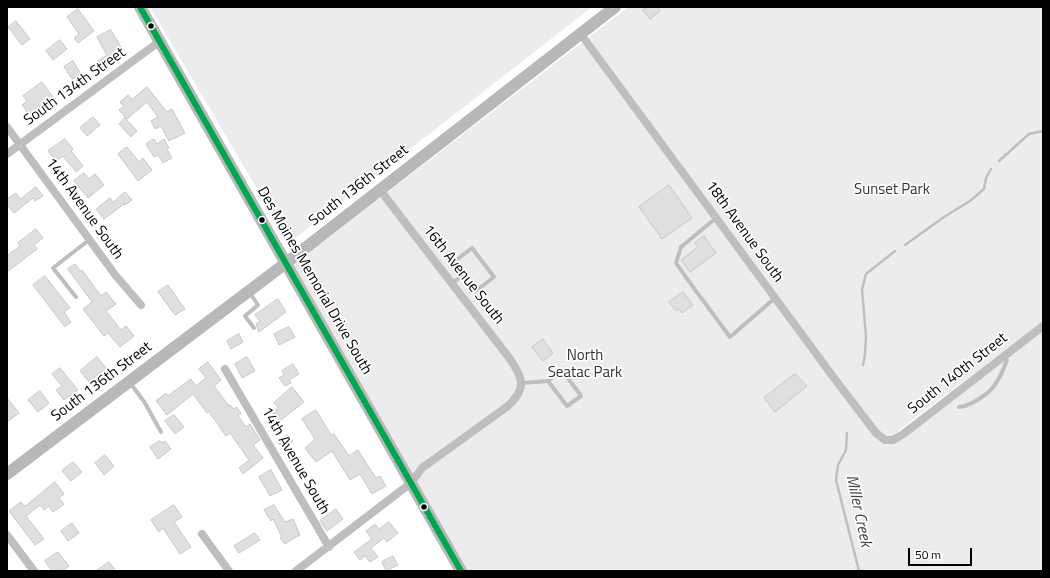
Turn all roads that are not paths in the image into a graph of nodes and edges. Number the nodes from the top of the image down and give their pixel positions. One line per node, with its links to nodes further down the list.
1 (140, 7): 4 (street, Des Moines Memorial Drive South)
2 (614, 7): 3 (street, South 136th Street)
3 (580, 33): 8 (street, South 136th Street); 9 (street, 18th Avenue South)
4 (160, 41): 6 (street, South 134th Street); 11 (street, Des Moines Memorial Drive South)
5 (7, 126): 6 (street, 14th Avenue South)
6 (20, 144): 7 (street, South 134th Street); 10 (street, 14th Avenue South)
7 (7, 154)
8 (380, 190): 11 (street, South 136th Street); 13 (street, 16th Avenue South)
9 (716, 218): 16 (street, 18th Avenue South); 16 (lane)
10 (89, 240): 15 (lane); 17 (street, 14th Avenue South)
11 (286, 263): 14 (street, South 136th Street); 29 (street, Des Moines Memorial Drive South)
12 (464, 274): 12 (lane); 13 (lane)
13 (452, 283): 22 (street, 16th Avenue South)
14 (248, 291): 19 (lane); 24 (street, South 136th Street)
15 (76, 297)
16 (775, 298): 27 (street, 18th Avenue South)
17 (141, 305)
18 (1043, 326): 27 (street, South 140th Street)
19 (254, 328)
20 (1007, 360): 25 (lane)
21 (225, 369): 32 (street, 14th Avenue South)
22 (522, 381): 23 (lane); 29 (street)
23 (548, 381): 23 (lane)
24 (129, 382): 26 (lane); 28 (street, South 136th Street)
25 (959, 407)
26 (161, 432)
27 (890, 441)
28 (7, 474)
29 (411, 484): 32 (street); 36 (street, Des Moines Memorial Drive South)
30 (202, 534): 34 (street)
31 (7, 535): 33 (street)
32 (329, 547): 35 (street)
33 (34, 571)
34 (229, 571)
35 (296, 571)
36 (461, 571)

